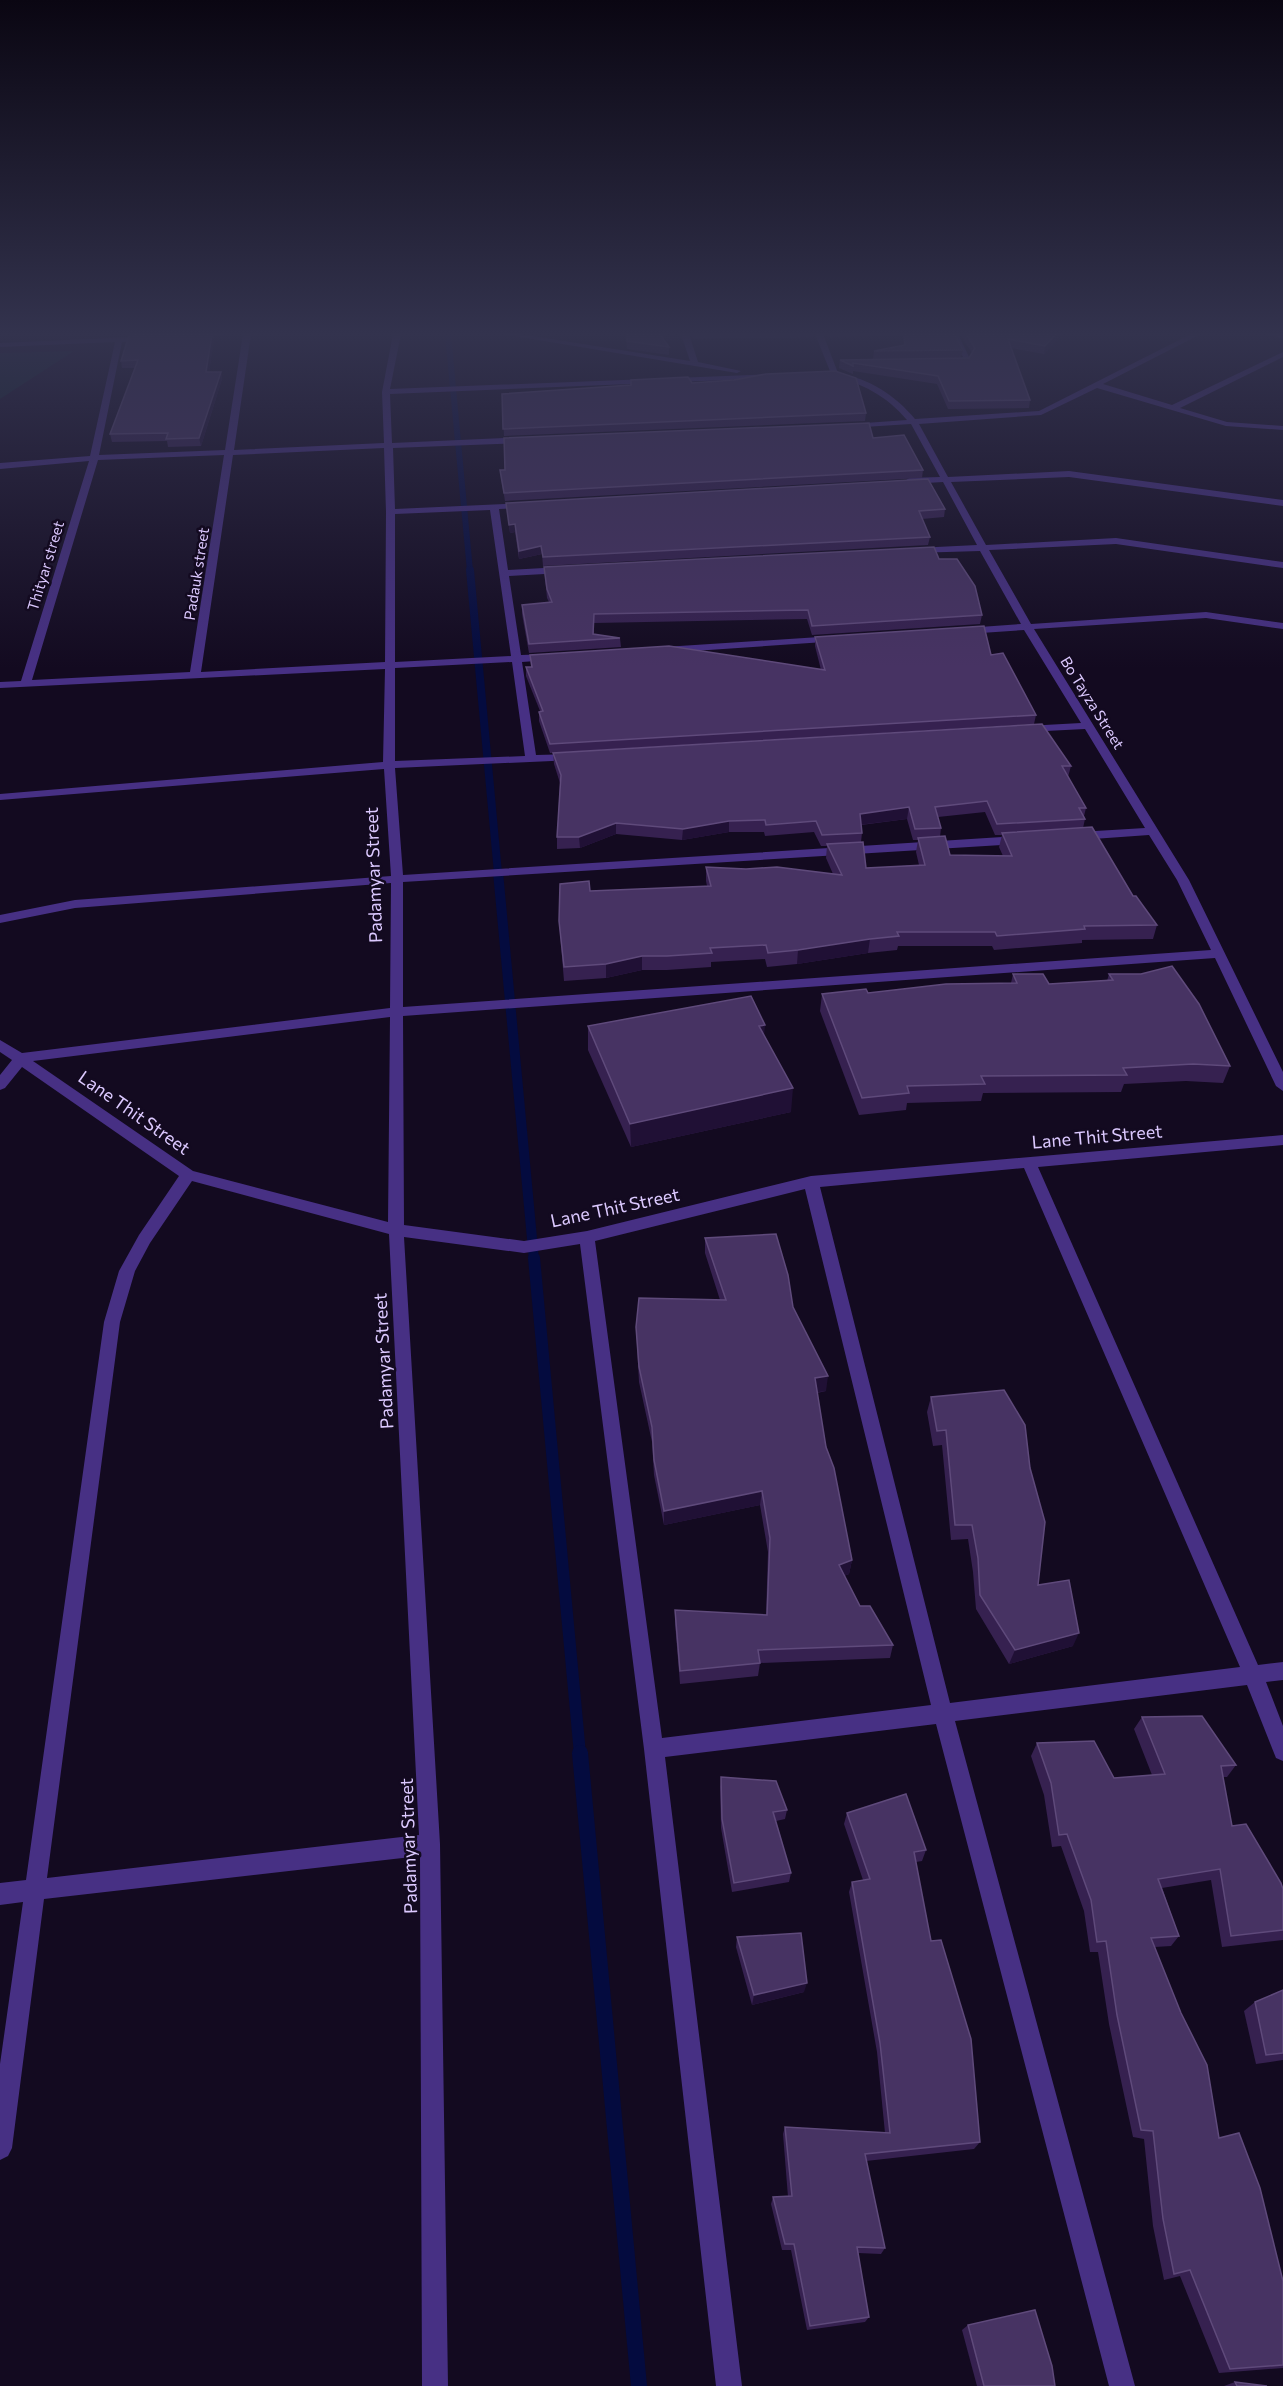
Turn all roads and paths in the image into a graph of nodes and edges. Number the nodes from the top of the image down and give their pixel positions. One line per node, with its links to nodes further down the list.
1 (97, 445): 7 (street, Thityar street)
2 (230, 445): 6 (street, Padauk street)
3 (404, 445): 5 (street)
4 (928, 445): 9 (street, Bo Tayza Street)
5 (388, 446): 6 (street); 14 (street, Padamyar Street)
6 (229, 453): 7 (street); 28 (street, Padauk street)
7 (94, 458): 8 (street); 29 (street, Thityar street)
8 (0, 466)
9 (947, 479): 10 (street); 11 (street); 15 (street, Bo Tayza Street)
10 (899, 482)
11 (1283, 503)
12 (542, 504): 13 (street)
13 (494, 507): 14 (street); 19 (street)
14 (391, 512): 27 (street, Padamyar Street)
15 (984, 547): 16 (street); 17 (street); 21 (street, Bo Tayza Street)
16 (902, 552)
17 (1283, 565)
18 (574, 569): 19 (street)
19 (504, 573): 26 (street)
20 (1283, 627): 21 (street)
21 (1028, 628): 22 (street); 31 (street, Bo Tayza Street)
22 (957, 632)
23 (849, 639): 24 (street)
24 (647, 651)
25 (564, 656): 26 (street)
26 (516, 659): 27 (street); 34 (street)
27 (390, 664): 28 (street); 35 (street, Padamyar Street)
28 (195, 675): 29 (street)
29 (26, 682): 30 (street)
30 (0, 685)
31 (1089, 726): 32 (street); 37 (street, Bo Tayza Street)
32 (1017, 730)
33 (590, 756): 34 (street)
34 (531, 760): 35 (street)
35 (389, 765): 36 (street); 40 (street, Padamyar Street)
36 (0, 797)
37 (1153, 831): 38 (street); 42 (street, Bo Tayza Street)
38 (1071, 837)
39 (1035, 839): 40 (street)
40 (397, 879): 41 (street); 43 (street, Padamyar Street)
41 (0, 919)
42 (1219, 954): 43 (street); 47 (street, Bo Tayza Street)
43 (396, 1012): 45 (street); 52 (street, Padamyar Street)
44 (0, 1045): 45 (street, Lane Thit Street)
45 (22, 1058): 46 (street); 50 (street, Lane Thit Street)
46 (0, 1085)
47 (1283, 1086)
48 (1283, 1140): 49 (street, Lane Thit Street)
49 (1029, 1163): 51 (street, Lane Thit Street); 55 (street)
50 (188, 1175): 52 (street, Lane Thit Street); 60 (street)
51 (811, 1182): 53 (street, Lane Thit Street); 56 (street)
52 (396, 1230): 53 (street, Lane Thit Street); 59 (street, Padamyar Street)
53 (587, 1237): 57 (street)
54 (1283, 1671): 55 (street)
55 (1253, 1675): 56 (street); 58 (street)
56 (943, 1713): 57 (street); 65 (street)
57 (654, 1749): 64 (street)
58 (1283, 1751)
59 (430, 1844): 60 (street); 63 (street, Padamyar Street)
60 (37, 1891): 61 (street); 62 (street)
61 (0, 1894)
62 (0, 2148)
63 (435, 2386)
64 (729, 2386)
65 (1122, 2386)

